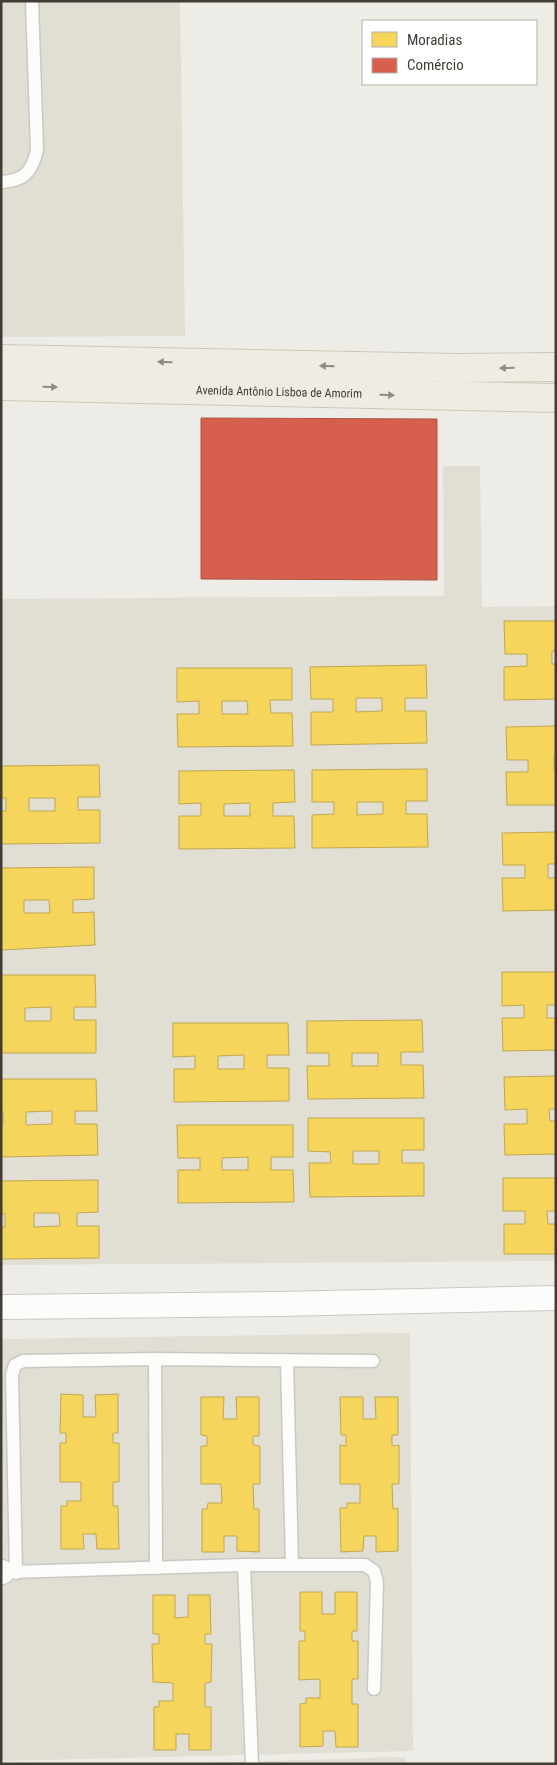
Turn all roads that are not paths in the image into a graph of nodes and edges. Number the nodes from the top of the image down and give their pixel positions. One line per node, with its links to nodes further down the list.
1 (32, 1): 2 (lane)
2 (1, 182)
3 (1, 359): 5 (main road, Avenida Antônio Lisboa de Amorim, one-way to 3)
4 (556, 367): 5 (main road, Avenida Antônio Lisboa de Amorim, one-way to 5)
5 (457, 383): 6 (main road, Avenida Antônio Lisboa de Amorim, one-way to 5); 7 (main road, Avenida Antônio Lisboa de Amorim)
6 (1, 386)
7 (556, 398)
8 (556, 1298): 9 (street)
9 (1, 1307)
10 (155, 1359): 11 (lane); 15 (lane); 16 (lane)
11 (287, 1361): 12 (lane); 14 (lane)
12 (373, 1361)
13 (244, 1564): 14 (lane); 15 (lane); 18 (lane)
14 (292, 1565): 17 (lane)
15 (156, 1568): 16 (lane)
16 (7, 1572)
17 (374, 1689)
18 (252, 1764)

